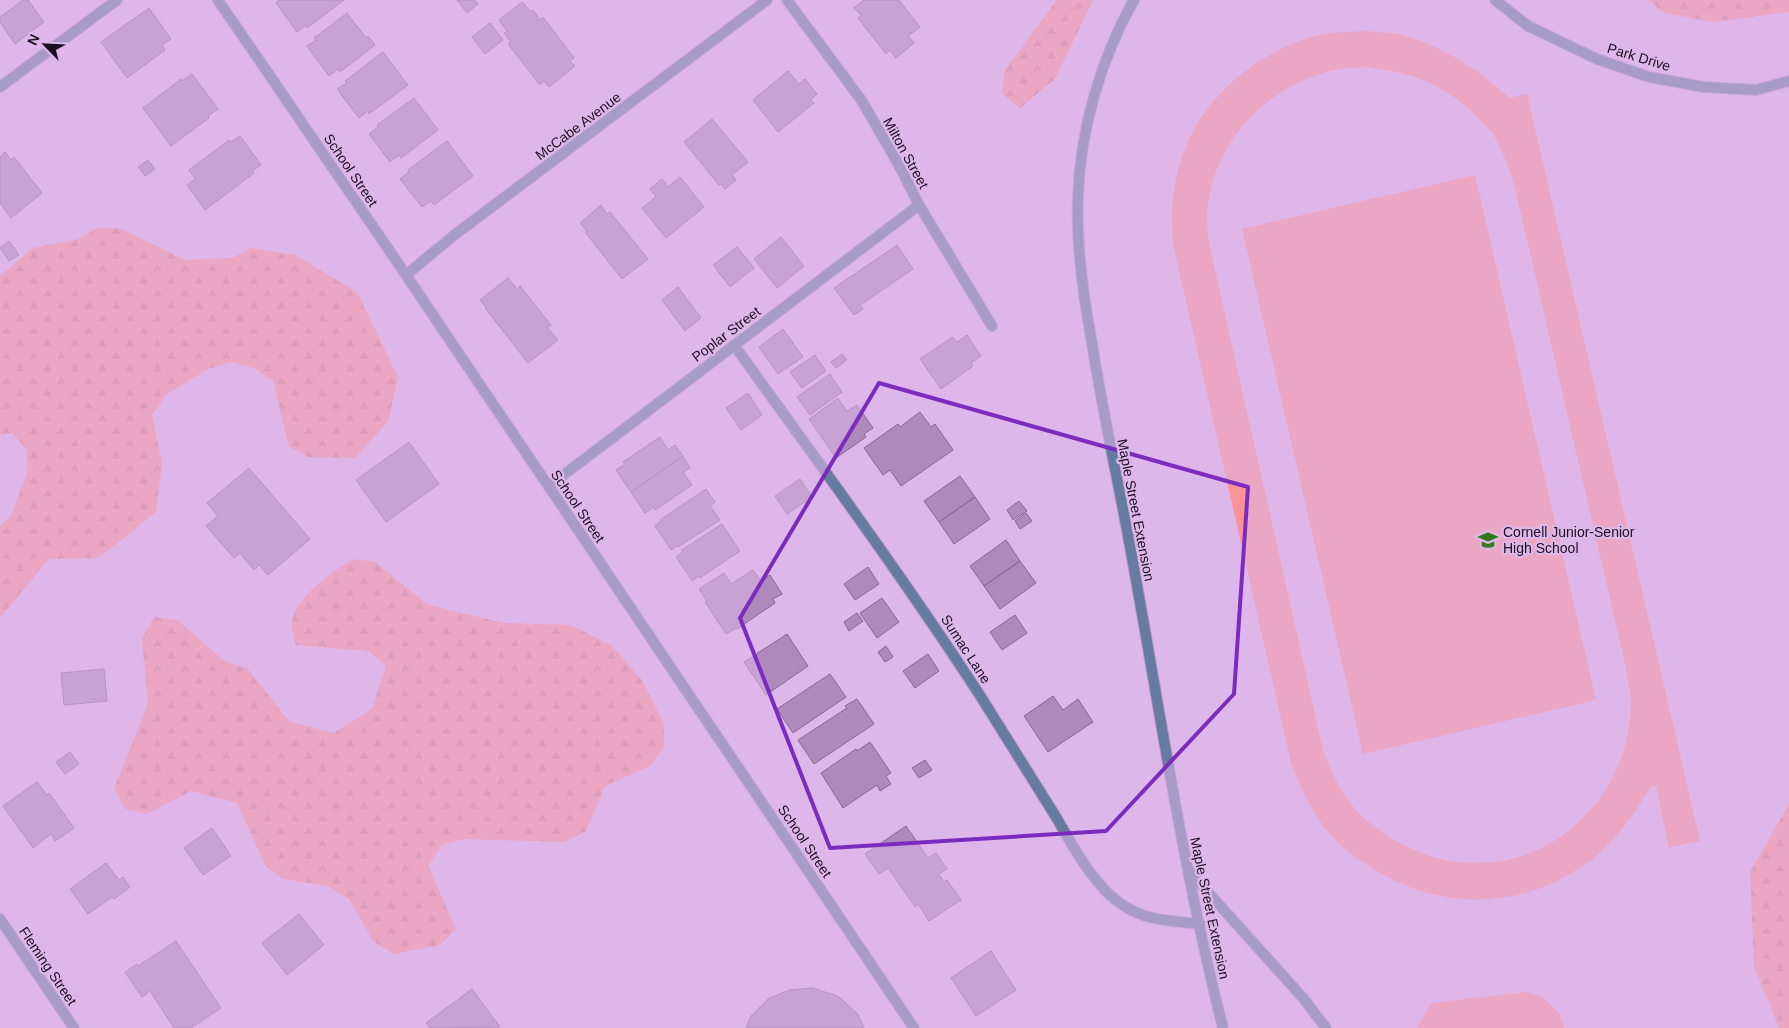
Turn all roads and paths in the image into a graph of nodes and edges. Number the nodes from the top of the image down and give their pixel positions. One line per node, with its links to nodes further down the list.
1 (117, 0): 8 (street)
2 (218, 0): 10 (street, School Street)
3 (767, 0): 10 (street, McCabe Avenue)
4 (787, 0): 9 (street, Milton Street)
5 (1134, 0): 14 (street, Maple Street Extension)
6 (1495, 0): 7 (street, Park Drive)
7 (1789, 81)
8 (0, 87)
9 (919, 205): 11 (street, Milton Street); 12 (street, Poplar Street)
10 (406, 275): 13 (street, School Street)
11 (992, 326)
12 (734, 345): 13 (street, Poplar Street); 16 (street, Sumac Lane)
13 (549, 486): 18 (street, School Street)
14 (1188, 870): 16 (street, Maple Street Extension); 20 (street)
15 (0, 919): 17 (street, Fleming Street)
16 (1200, 924): 19 (street, Maple Street Extension)
17 (74, 1028)
18 (914, 1028)
19 (1223, 1028)
20 (1326, 1028)

